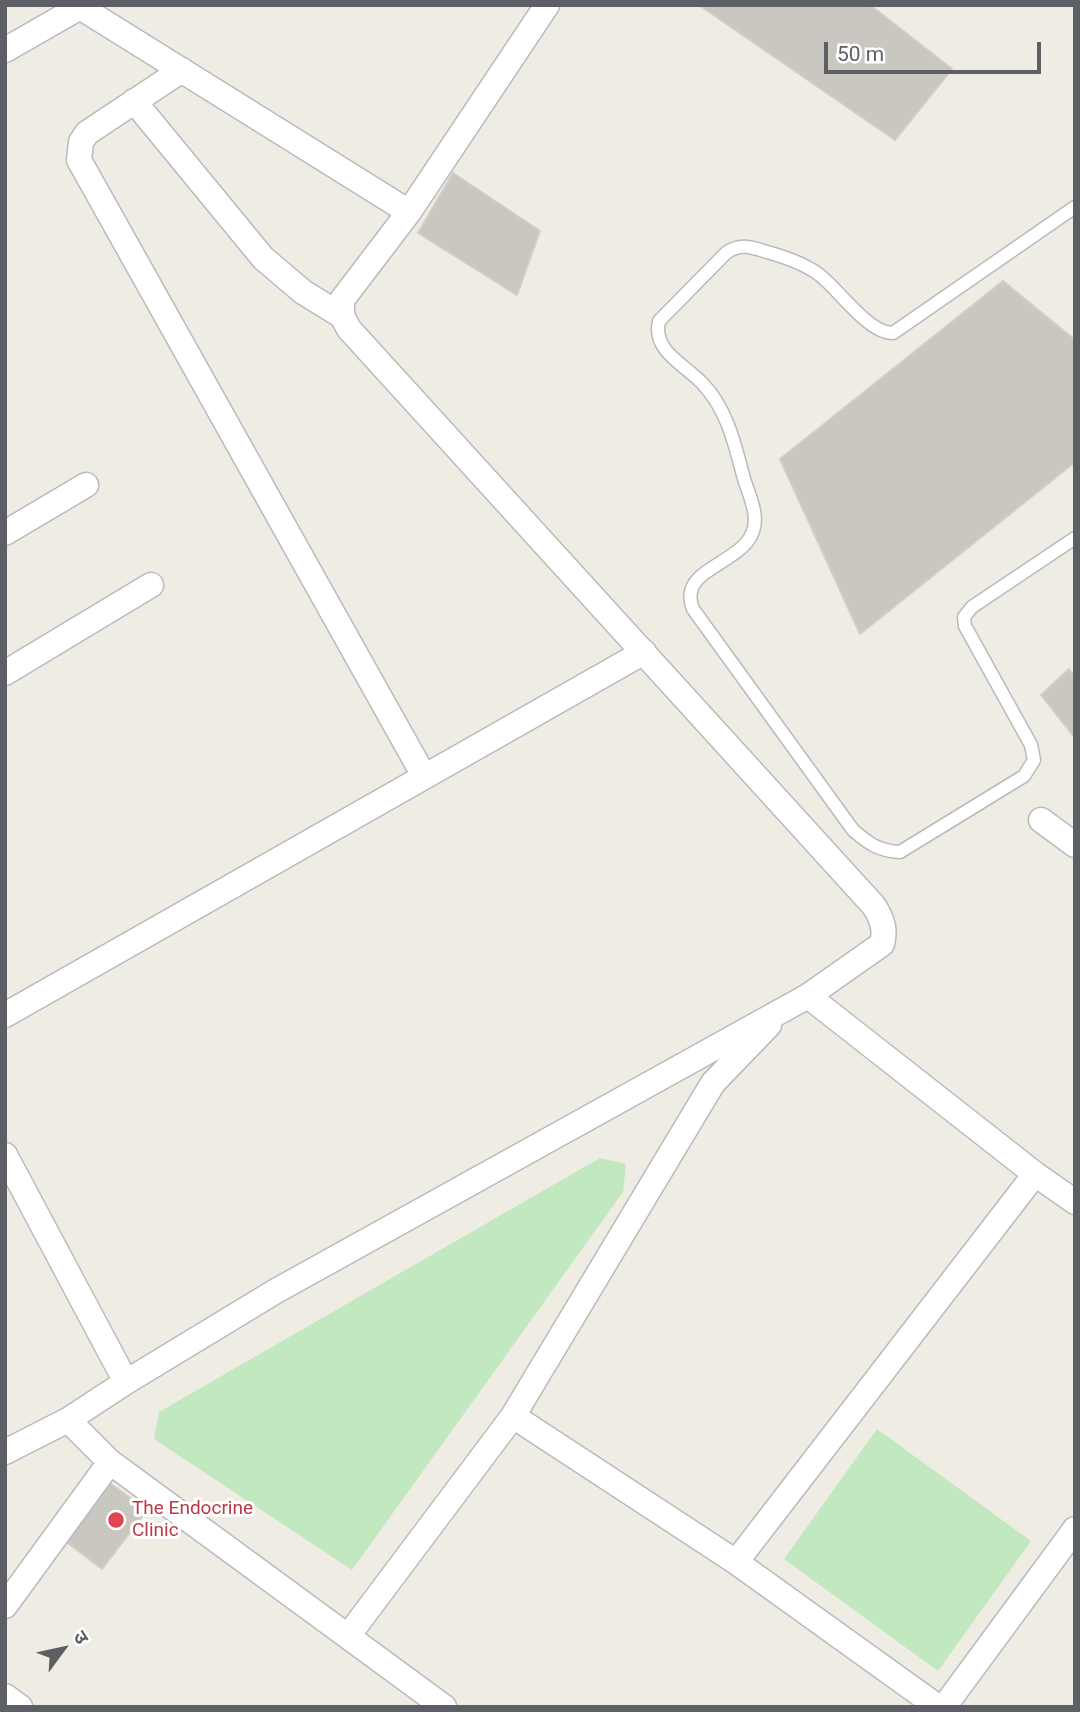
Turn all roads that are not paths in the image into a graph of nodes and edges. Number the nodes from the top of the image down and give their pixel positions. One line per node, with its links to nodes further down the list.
1 (547, 5): 7 (street)
2 (81, 6): 3 (street); 4 (street)
3 (5, 50)
4 (182, 70): 5 (street); 7 (street)
5 (134, 100): 8 (street); 15 (street)
6 (1075, 207): 11 (lane)
7 (409, 212): 8 (street)
8 (342, 316): 13 (street)
9 (86, 485): 10 (street)
10 (5, 533)
11 (1075, 538)
12 (151, 585): 14 (street)
13 (644, 652): 15 (street); 18 (street)
14 (5, 673)
15 (424, 776): 19 (street)
16 (1041, 820): 17 (street)
17 (1075, 845)
18 (797, 1001): 21 (street); 23 (street); 24 (street)
19 (5, 1014)
20 (5, 1155): 23 (street)
21 (1035, 1174): 22 (street); 29 (street)
22 (1075, 1202)
23 (126, 1382): 25 (street)
24 (513, 1416): 29 (street); 31 (street)
25 (68, 1420): 26 (street); 27 (street)
26 (5, 1452)
27 (110, 1462): 30 (street); 31 (street)
28 (1075, 1529): 36 (street)
29 (736, 1562): 35 (street)
30 (5, 1606)
31 (348, 1636): 34 (street)
32 (5, 1696): 33 (street)
33 (20, 1707)
34 (444, 1707)
35 (938, 1707)
36 (944, 1707)

